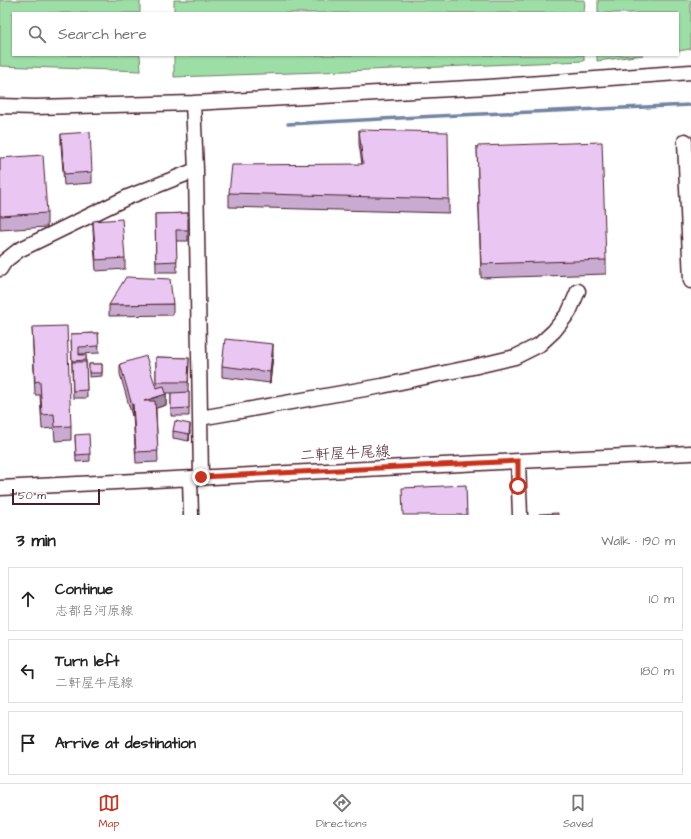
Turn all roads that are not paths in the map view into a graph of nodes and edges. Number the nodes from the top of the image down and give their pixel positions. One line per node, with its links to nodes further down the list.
1 (691, 72): 2 (street)
2 (193, 103): 3 (street); 5 (street)
3 (0, 106)
4 (685, 141): 7 (street)
5 (196, 170): 6 (street); 9 (street)
6 (0, 269)
7 (691, 281)
8 (578, 291): 9 (street)
9 (200, 418): 12 (street)
10 (691, 453): 11 (street, 二軒屋牛尾線)
11 (518, 461): 12 (street, 二軒屋牛尾線); 15 (street)
12 (195, 478): 13 (street, 二軒屋牛尾線); 14 (street)
13 (0, 488)
14 (191, 515)
15 (520, 515)

